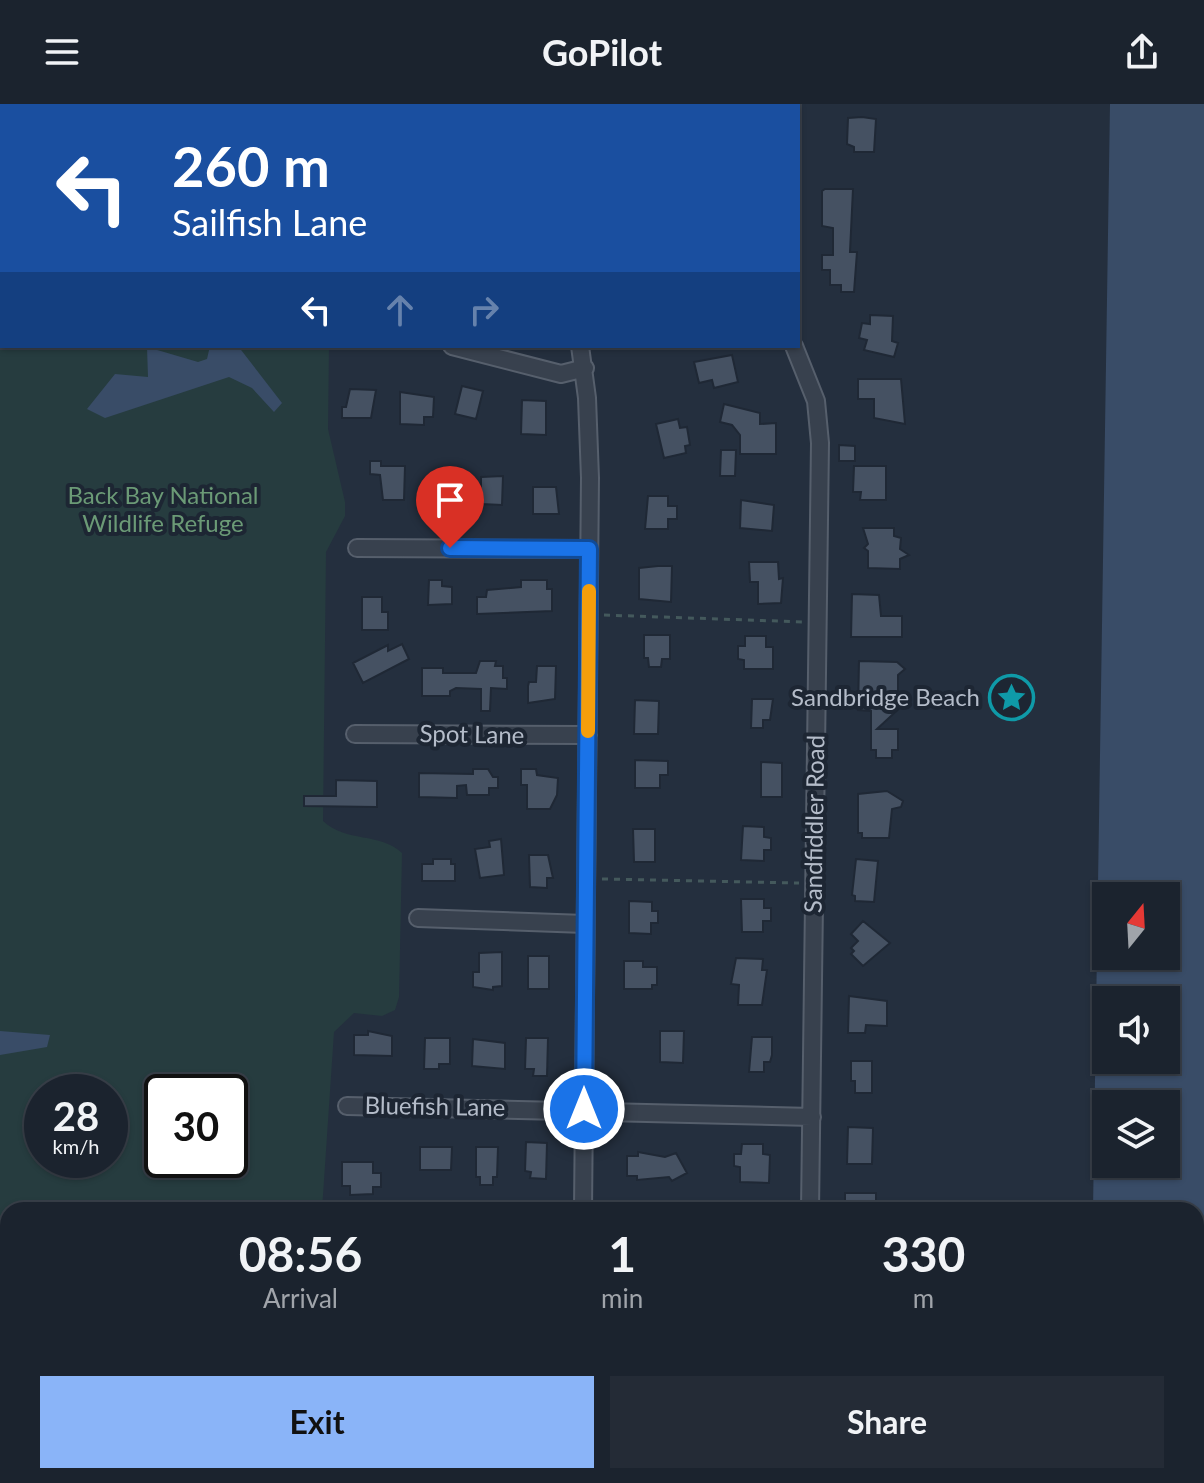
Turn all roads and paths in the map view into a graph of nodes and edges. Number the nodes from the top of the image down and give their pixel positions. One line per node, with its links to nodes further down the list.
1 (460, 348): 4 (street)
2 (580, 348): 4 (street)
3 (795, 348): 8 (street, Sandfiddler Road)
4 (585, 368): 6 (street)
5 (357, 548): 6 (street)
6 (589, 549): 7 (street)
7 (588, 615): 8 (path); 10 (street)
8 (818, 622): 12 (street, Sandfiddler Road)
9 (355, 734): 10 (street, Spot Lane)
10 (588, 735): 11 (street)
11 (586, 878): 12 (path); 14 (street)
12 (815, 884): 17 (street, Sandfiddler Road)
13 (418, 918): 14 (street)
14 (585, 924): 16 (street)
15 (347, 1106): 16 (street, Bluefish Lane)
16 (584, 1109): 17 (street, Bluefish Lane); 18 (street)
17 (812, 1117): 19 (street, Sandfiddler Road)
18 (583, 1202)
19 (810, 1202)

